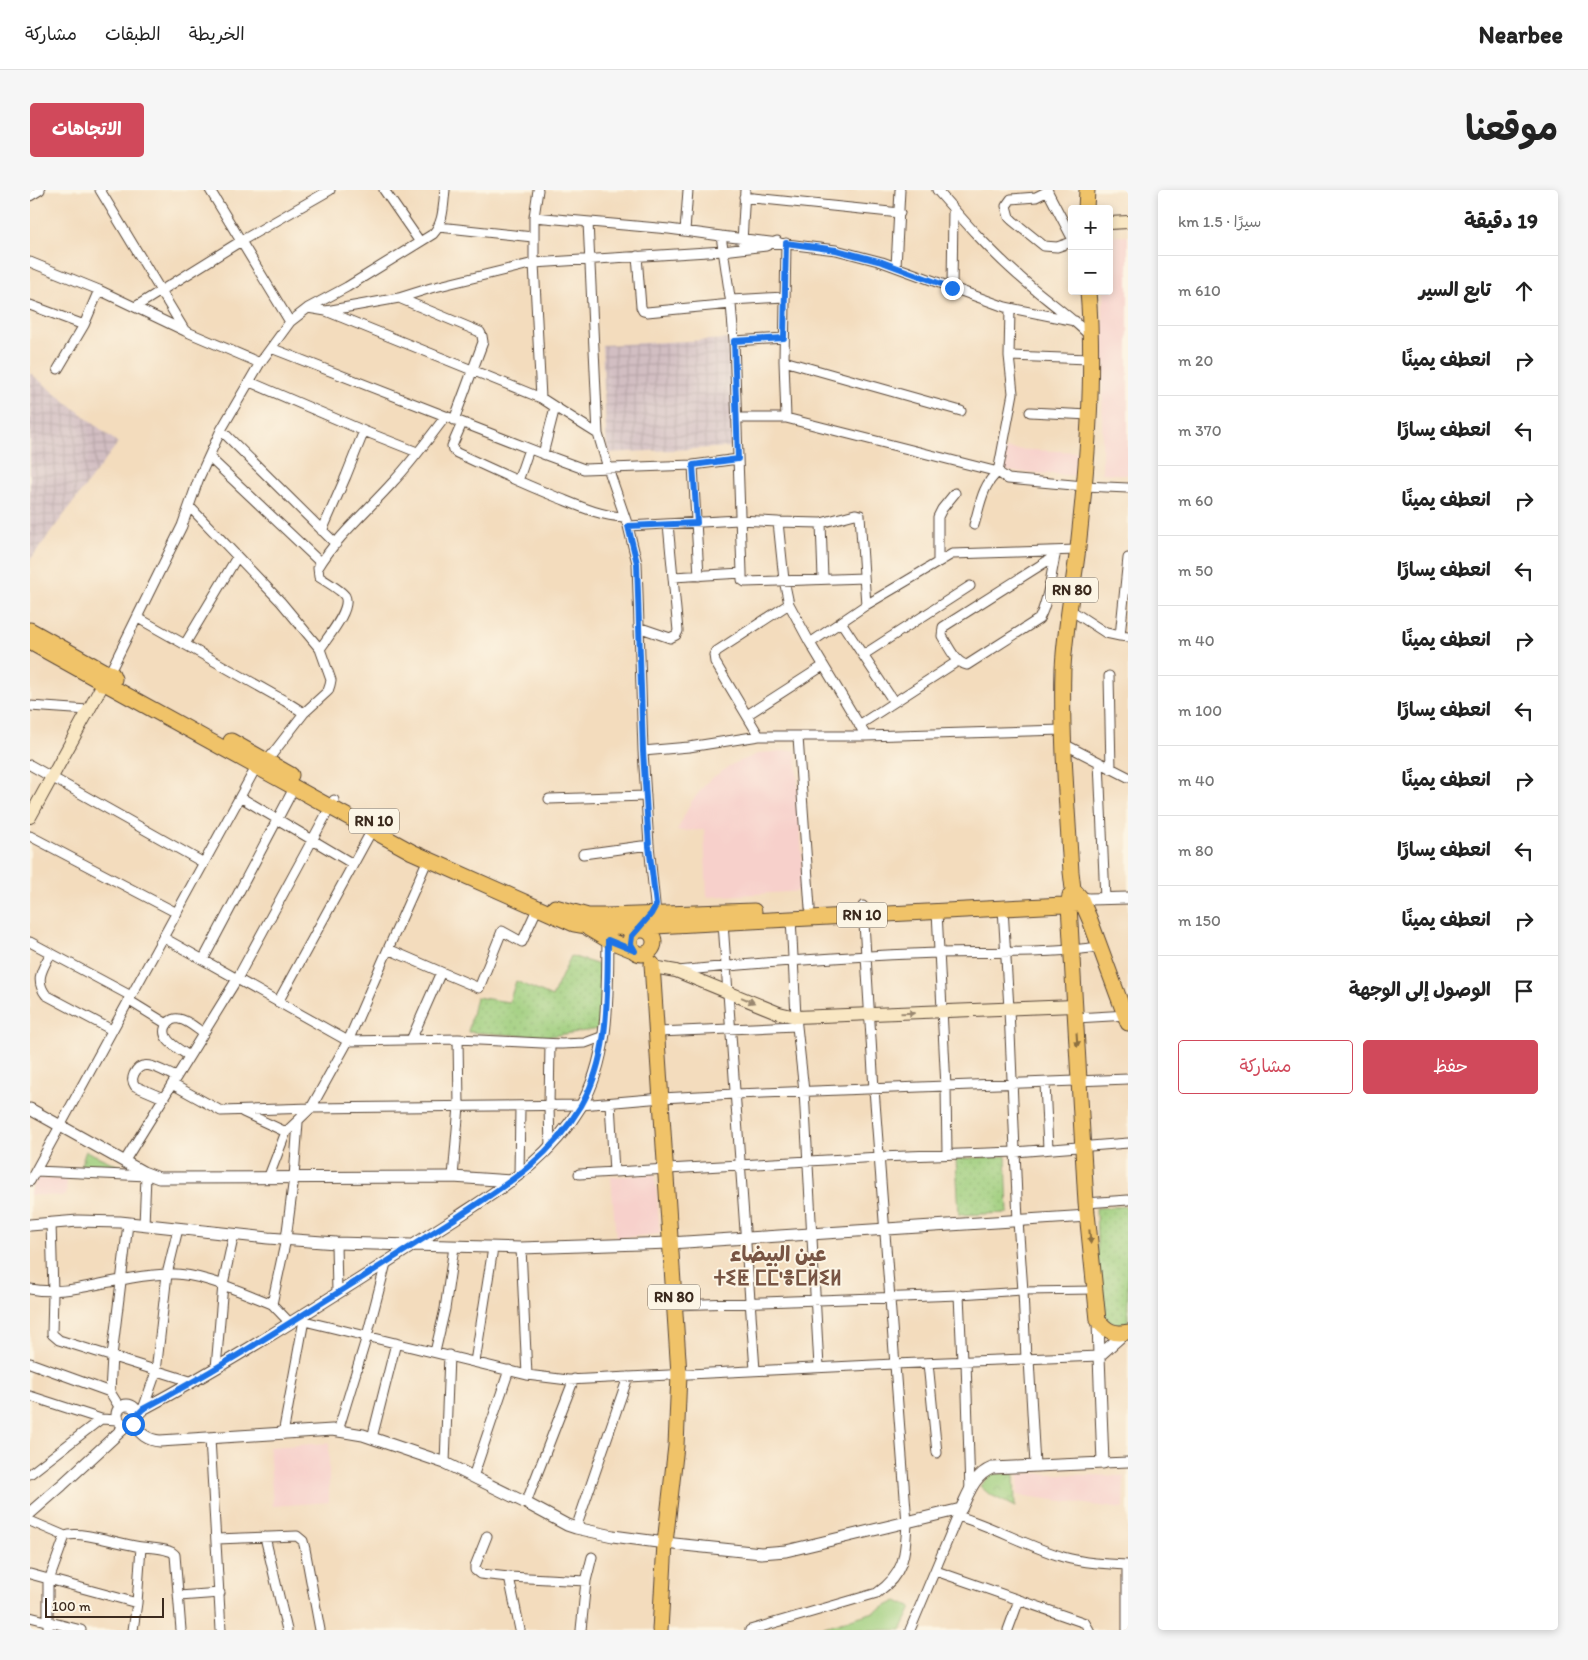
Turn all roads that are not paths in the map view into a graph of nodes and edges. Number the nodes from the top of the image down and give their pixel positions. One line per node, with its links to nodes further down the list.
1 (100, 190): 43 (street)
2 (210, 190): 30 (street)
3 (310, 190): 15 (street)
4 (330, 190): 15 (street)
5 (384, 190): 31 (street)
6 (445, 190): 24 (street)
7 (538, 190): 20 (street)
8 (688, 190): 26 (street)
9 (900, 190): 19 (street)
10 (936, 190): 18 (street)
11 (1079, 190): 16 (main road)
12 (1087, 190): 17 (main road)
13 (1048, 191): 25 (street); 33 (street)
14 (745, 194): 19 (street); 29 (street)
15 (316, 198): 30 (street)
16 (1079, 205)
17 (1086, 205)
18 (953, 210): 41 (street); 53 (street)
19 (900, 213): 40 (street)
20 (534, 216): 21 (street); 28 (street)
21 (588, 222): 26 (street); 37 (street)
22 (1128, 222): 23 (main road)
23 (1113, 223)
24 (440, 227): 28 (street); 31 (street)
25 (1068, 230)
26 (685, 231): 27 (street)
27 (721, 236): 29 (street); 35 (street)
28 (533, 237): 39 (street)
29 (742, 238): 32 (street); 34 (street)
30 (241, 241): 43 (street); 54 (street)
31 (420, 242): 50 (street)
32 (782, 242): 34 (street); 40 (street); 46 (street)
33 (1068, 243)
34 (743, 250): 35 (street)
35 (723, 251): 36 (street); 47 (street)
36 (637, 256): 37 (street); 47 (street)
37 (589, 259): 39 (street); 78 (street)
38 (30, 262): 42 (street)
39 (534, 263): 45 (street); 68 (street)
40 (896, 267): 41 (street)
41 (952, 288): 51 (street)
42 (99, 290): 49 (street); 55 (street)
43 (162, 291): 49 (street); 56 (street)
44 (1088, 295): 57 (main road, RN 80)
45 (399, 298): 52 (street); 66 (street)
46 (785, 298): 47 (street); 58 (street)
47 (731, 302): 59 (street)
48 (30, 305): 55 (street)
49 (135, 307): 56 (street)
50 (308, 308): 52 (street); 54 (street)
51 (1010, 309): 53 (street); 61 (street)
52 (326, 311): 66 (street)
53 (1075, 321): 57 (street)
54 (290, 322): 60 (street)
55 (84, 325): 65 (street)
56 (185, 331): 64 (street)
57 (1090, 336): 62 (main road, RN 80)
58 (784, 338): 59 (street); 63 (street)
59 (734, 341): 73 (street)
60 (271, 348): 64 (street); 75 (street)
61 (1009, 356): 62 (street); 86 (street)
62 (1089, 359): 72 (main road, RN 80)
63 (784, 361): 70 (street); 74 (street)
64 (260, 363): 67 (street)
65 (58, 369)
66 (473, 370): 68 (street); 75 (street)
67 (250, 382): 76 (street); 77 (street)
68 (542, 398): 69 (street)
69 (555, 407): 78 (street); 81 (street)
70 (961, 411)
71 (1030, 412): 72 (street)
72 (1089, 415): 88 (main road, RN 80)
73 (736, 418): 74 (street); 83 (street)
74 (786, 418): 86 (street)
75 (454, 420): 79 (street); 80 (street); 87 (street)
76 (221, 430): 82 (street); 100 (street)
77 (364, 432): 80 (street); 100 (street)
78 (598, 434): 85 (street)
79 (530, 449): 81 (street); 87 (street)
80 (418, 452): 101 (street)
81 (543, 454): 85 (street)
82 (209, 457): 91 (street); 107 (street)
83 (738, 459): 84 (street); 93 (street)
84 (693, 465): 85 (street); 95 (street)
85 (608, 468): 92 (street)
86 (998, 472): 88 (street); 98 (street)
87 (518, 482): 92 (street)
88 (1084, 486): 89 (street); 102 (main road, RN 80)
89 (1128, 488)
90 (955, 494): 106 (street)
91 (189, 506): 104 (street); 118 (street)
92 (624, 517): 99 (street)
93 (739, 520): 94 (street); 95 (street); 108 (street)
94 (778, 522): 96 (street); 113 (street)
95 (697, 523): 97 (street); 109 (street)
96 (821, 523): 111 (street); 112 (street)
97 (668, 524): 99 (street); 110 (street)
98 (974, 525)
99 (628, 526): 120 (street)
100 (322, 530): 101 (street)
101 (336, 544): 107 (street)
102 (1077, 550): 103 (street); 117 (main road, RN 80)
103 (1055, 554): 106 (street); 128 (street); 128 (street)
104 (237, 557): 125 (street); 126 (street)
105 (1128, 558): 122 (street)
106 (938, 561): 116 (street)
107 (321, 563): 126 (street)
108 (742, 573): 109 (street); 113 (street)
109 (699, 576): 110 (street)
110 (673, 577): 120 (street)
111 (823, 578): 112 (street); 113 (street)
112 (864, 578): 116 (street)
113 (784, 580): 115 (street)
114 (970, 586): 127 (street)
115 (789, 604): 124 (street); 136 (street)
116 (866, 605): 119 (street)
117 (1069, 609): 122 (street); 141 (main road, RN 80)
118 (138, 618): 125 (street); 131 (street)
119 (841, 622): 124 (street); 127 (street)
120 (638, 627): 142 (street)
121 (30, 630): 131 (main road, RN 10)
122 (1124, 636)
123 (30, 642): 131 (main road, RN 10)
124 (810, 643): 129 (street)
125 (185, 644): 135 (street)
126 (320, 649): 135 (street)
127 (863, 655): 132 (street)
128 (958, 661): 132 (street)
129 (823, 666): 136 (street); 137 (street)
130 (1109, 676): 146 (street)
131 (107, 678): 134 (main road); 143 (main road, RN 10)
132 (894, 702): 137 (street)
133 (30, 706): 134 (street)
134 (88, 710): 147 (main road)
135 (304, 713): 143 (street)
136 (747, 715): 138 (street)
137 (860, 725): 139 (street)
138 (759, 736): 140 (street); 142 (street)
139 (866, 736): 140 (street); 141 (street)
140 (798, 737): 167 (street)
141 (1064, 737): 144 (street); 165 (main road, RN 80)
142 (643, 751): 150 (street)
143 (261, 762): 149 (main road, RN 10); 151 (street); 153 (main road, RN 10)
144 (1099, 762): 146 (street); 166 (street)
145 (30, 765): 147 (street)
146 (1111, 769): 148 (street)
147 (52, 777): 154 (main road); 162 (street)
148 (1128, 777)
149 (294, 788): 153 (main road, RN 10); 155 (street)
150 (646, 796): 152 (street); 159 (street)
151 (240, 797): 155 (street); 162 (street)
152 (548, 799)
153 (332, 804): 156 (main road, RN 10); 158 (street); 175 (main road, RN 10)
154 (30, 817)
155 (278, 819): 158 (street); 188 (street)
156 (372, 830): 161 (main road, RN 10); 163 (street)
157 (30, 836): 172 (street)
158 (312, 839): 163 (street); 194 (street)
159 (649, 846): 160 (street); 175 (street)
160 (583, 854)
161 (428, 859): 169 (main road, RN 10); 181 (street)
162 (204, 864): 172 (street)
163 (353, 864): 197 (street)
164 (1128, 898): 166 (street)
165 (1077, 899): 166 (street); 168 (main road, RN 10); 170 (main road, RN 10); 180 (main road); 182 (main road)
166 (1105, 899)
167 (810, 908): 170 (main road, RN 10); 175 (main road, RN 10)
168 (1003, 908): 171 (main road, RN 10); 186 (street)
169 (537, 909): 176 (main road, RN 10); 193 (street)
170 (864, 910): 171 (main road, RN 10); 173 (main road, RN 10); 187 (street)
171 (937, 912): 185 (street)
172 (177, 913): 177 (street)
173 (790, 918): 174 (main road, RN 10); 189 (street)
174 (723, 922): 175 (main road, RN 10); 191 (street)
175 (650, 925): 176 (main road, RN 10); 183 (main road); 183 (main road); 190 (main road, RN 80)
176 (584, 926): 178 (main road)
177 (164, 938): 188 (street); 196 (street)
178 (608, 940): 183 (main road); 209 (street)
179 (30, 942): 184 (street)
180 (1100, 947): 182 (street); 202 (main road)
181 (388, 949): 193 (street); 212 (street)
182 (1072, 950): 186 (street); 200 (main road)
183 (638, 952): 190 (main road)
184 (51, 953): 196 (street); 206 (street)
185 (938, 953): 186 (street); 187 (street); 199 (street)
186 (1004, 953): 198 (street)
187 (866, 957): 189 (street); 201 (street)
188 (203, 960): 194 (street)
189 (792, 961): 191 (street); 203 (street)
190 (653, 965): 192 (main road); 207 (main road, RN 80)
191 (726, 966): 192 (street); 195 (street)
192 (676, 971): 195 (main road)
193 (440, 972): 211 (street)
194 (237, 979): 197 (street); 208 (street)
195 (728, 992): 203 (main road, one-way to 203); 205 (street)
196 (130, 998): 204 (street); 206 (street)
197 (278, 1002): 212 (street)
198 (1009, 1009): 199 (main road); 200 (main road); 219 (street)
199 (942, 1012): 201 (main road, one-way to 199); 220 (street)
200 (1075, 1012): 202 (street); 217 (main road, one-way to 217)
201 (871, 1015): 203 (main road); 221 (street)
202 (1127, 1018)
203 (796, 1021): 205 (street); 222 (street)
204 (167, 1024): 208 (street); 214 (street)
205 (731, 1029): 207 (street); 223 (street)
206 (112, 1030): 235 (street)
207 (658, 1032): 225 (main road, RN 80)
208 (203, 1033): 214 (street)
209 (604, 1036): 213 (street); 227 (street)
210 (458, 1039): 211 (street); 213 (street); 228 (street)
211 (411, 1040): 212 (street)
212 (348, 1041): 231 (street)
213 (550, 1044): 229 (street)
214 (189, 1056): 216 (street)
215 (1128, 1079): 217 (street)
216 (174, 1080): 224 (street); 224 (street); 233 (street)
217 (1080, 1082): 218 (street); 239 (main road)
218 (1045, 1083): 219 (street); 240 (street)
219 (1012, 1084): 220 (street); 241 (street)
220 (946, 1087): 221 (street); 242 (street)
221 (874, 1089): 222 (street); 243 (street)
222 (804, 1091): 223 (street); 244 (street)
223 (735, 1094): 225 (street); 246 (street)
224 (163, 1098): 245 (street)
225 (662, 1098): 226 (street); 247 (main road, RN 80)
226 (610, 1103): 227 (street); 249 (street)
227 (581, 1105): 229 (street); 238 (street)
228 (459, 1106): 230 (street); 231 (street); 254 (street)
229 (549, 1106): 230 (street); 238 (street)
230 (520, 1107): 255 (street)
231 (311, 1108): 233 (street); 234 (street)
232 (30, 1109): 235 (street)
233 (242, 1112): 236 (street)
234 (298, 1122): 236 (street); 253 (street)
235 (60, 1125): 245 (street); 248 (street)
236 (286, 1132): 252 (street)
237 (1128, 1143): 239 (street)
238 (550, 1148): 255 (street)
239 (1084, 1148): 240 (street); 258 (main road)
240 (1048, 1149): 241 (street)
241 (1014, 1152): 242 (street); 259 (street)
242 (947, 1154): 243 (street)
243 (880, 1157): 244 (street); 265 (street)
244 (807, 1161): 246 (street); 266 (street)
245 (124, 1162): 251 (street)
246 (740, 1165): 247 (street); 268 (street)
247 (666, 1168): 249 (street); 271 (main road, RN 80)
248 (36, 1171): 251 (street); 256 (street)
249 (614, 1172): 250 (street)
250 (579, 1174)
251 (149, 1176): 252 (street); 263 (street)
252 (269, 1176): 253 (street)
253 (294, 1177): 254 (street); 269 (street)
254 (453, 1177): 255 (street)
255 (515, 1178): 272 (street)
256 (30, 1182)
257 (1128, 1200): 258 (street)
258 (1087, 1210): 259 (street); 281 (main road, one-way to 281)
259 (1018, 1221): 265 (street); 282 (street)
260 (51, 1223): 261 (street); 262 (street); 283 (street)
261 (128, 1224): 263 (street); 278 (street)
262 (30, 1225)
263 (144, 1225): 264 (street)
264 (178, 1229): 267 (street); 277 (street)
265 (885, 1229): 266 (street); 286 (street)
266 (812, 1233): 268 (street); 288 (street)
267 (234, 1234): 269 (street); 279 (street)
268 (745, 1238): 271 (street); 287 (street)
269 (286, 1239): 270 (street); 289 (street)
270 (336, 1243): 272 (street); 284 (street)
271 (670, 1243): 275 (street); 290 (main road, RN 80)
272 (416, 1244): 273 (street); 276 (street)
273 (454, 1248): 274 (street); 296 (street)
274 (493, 1248): 275 (street); 302 (street)
275 (521, 1248): 311 (street)
276 (386, 1263): 284 (street); 294 (street)
277 (167, 1274): 278 (street); 279 (street); 310 (street)
278 (122, 1280): 283 (street); 298 (street)
279 (223, 1284): 289 (street); 307 (street)
280 (30, 1289): 283 (street)
281 (1095, 1290): 282 (street); 291 (main road)
282 (1023, 1291): 285 (street); 300 (street)
283 (54, 1292): 298 (street)
284 (337, 1293): 292 (street)
285 (959, 1295): 286 (street); 301 (street)
286 (890, 1297): 288 (street); 305 (street)
287 (750, 1301): 288 (street); 290 (street); 309 (street)
288 (816, 1301): 306 (street)
289 (272, 1304): 292 (street)
290 (675, 1305): 312 (main road, RN 80)
291 (1098, 1320): 293 (main road); 299 (street)
292 (297, 1321): 294 (street); 307 (street); 322 (street)
293 (1127, 1332): 299 (street)
294 (367, 1336): 295 (street); 321 (street)
295 (396, 1343): 296 (street); 324 (street)
296 (434, 1352): 297 (street)
297 (449, 1355): 302 (street); 327 (street)
298 (112, 1356): 310 (street); 316 (street)
299 (1099, 1356): 300 (street); 328 (street)
300 (1027, 1359): 301 (street); 329 (street)
301 (964, 1361): 304 (street); 332 (street)
302 (475, 1362): 308 (street)
303 (30, 1363): 316 (street)
304 (928, 1363): 305 (street); 325 (street)
305 (894, 1364): 306 (street); 337 (street)
306 (820, 1367): 309 (street)
307 (216, 1368): 315 (street)
308 (509, 1370): 311 (street); 331 (street)
309 (755, 1370): 312 (street)
310 (156, 1372): 315 (street); 320 (street)
311 (527, 1374): 314 (street)
312 (679, 1374): 313 (street); 343 (main road, RN 80)
313 (628, 1377): 314 (street); 338 (street)
314 (574, 1379): 333 (street)
315 (193, 1382): 320 (street)
316 (110, 1392): 318 (street)
317 (30, 1396): 319 (street)
318 (120, 1408): 320 (street); 320 (street)
319 (101, 1419): 320 (street); 330 (street)
320 (131, 1419): 323 (street); 334 (street)
321 (338, 1431): 322 (street); 324 (street)
322 (283, 1434): 323 (street)
323 (210, 1438): 342 (street)
324 (372, 1438): 327 (street)
325 (937, 1452)
326 (1128, 1462): 328 (street)
327 (444, 1463): 331 (street)
328 (1103, 1463): 329 (street)
329 (1034, 1465): 332 (street)
330 (31, 1470)
331 (473, 1477): 333 (street)
332 (970, 1492): 335 (street)
333 (526, 1502): 338 (street)
334 (30, 1512)
335 (959, 1513): 337 (street); 346 (street); 347 (street)
336 (30, 1521): 339 (street)
337 (907, 1523): 343 (street); 368 (street)
338 (576, 1528): 343 (street)
339 (65, 1536): 344 (street); 350 (street)
340 (487, 1536): 349 (street)
341 (265, 1537): 342 (street); 363 (street); 364 (street)
342 (217, 1539): 352 (street)
343 (665, 1543): 367 (main road, RN 80)
344 (141, 1547): 353 (street); 355 (street)
345 (592, 1557): 351 (street)
346 (1128, 1565): 371 (street)
347 (936, 1571): 354 (street); 358 (street)
348 (30, 1574): 350 (street)
349 (509, 1577): 351 (street); 365 (street)
350 (49, 1580): 355 (street); 357 (street)
351 (586, 1581): 366 (street)
352 (220, 1593): 353 (street); 362 (street)
353 (179, 1596): 361 (street)
354 (1019, 1600): 369 (street); 370 (street)
355 (137, 1603): 360 (street)
356 (30, 1617): 357 (street)
357 (48, 1626): 359 (street)
358 (914, 1629)
359 (81, 1630)
360 (133, 1630)
361 (181, 1630)
362 (222, 1630)
363 (287, 1630)
364 (320, 1630)
365 (520, 1630)
366 (581, 1630)
367 (660, 1630)
368 (750, 1630)
369 (1008, 1630)
370 (1089, 1630)
371 (1127, 1630)

